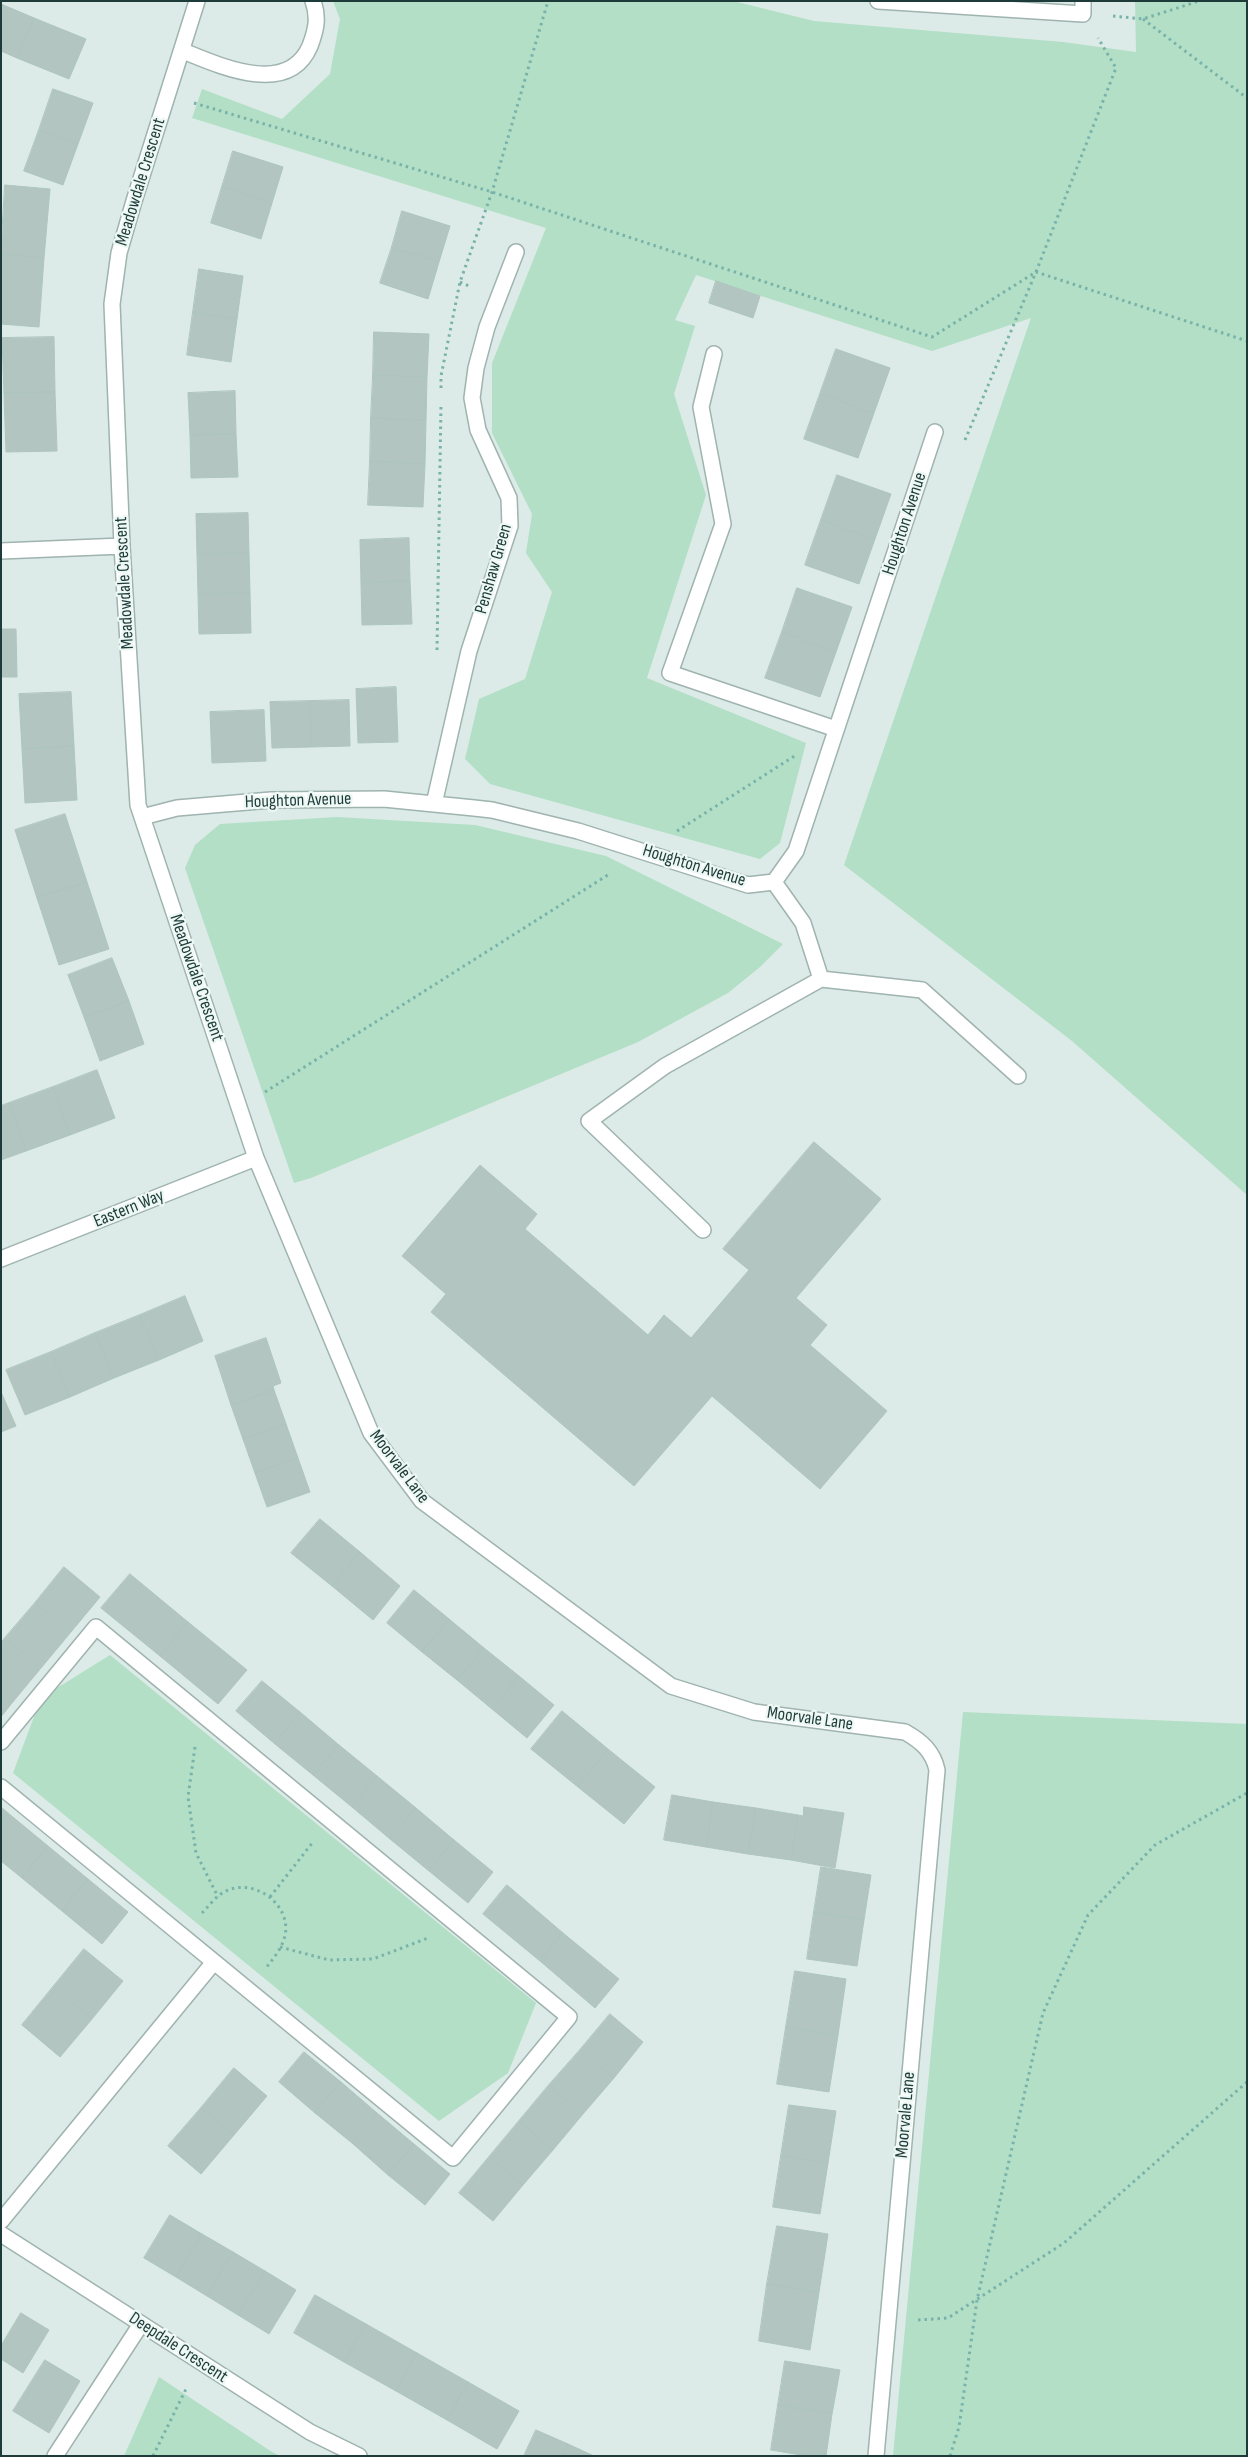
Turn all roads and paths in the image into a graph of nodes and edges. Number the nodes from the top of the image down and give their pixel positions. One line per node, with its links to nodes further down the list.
1 (197, 1): 8 (street, Meadowdale Crescent)
2 (313, 1): 8 (street)
3 (548, 1): 11 (path)
4 (878, 1): 6 (street)
5 (1199, 1): 7 (path)
6 (1083, 7): 7 (path); 13 (path)
7 (1143, 19): 10 (path)
8 (183, 50): 9 (street, Meadowdale Crescent)
9 (168, 96): 11 (path); 18 (street, Meadowdale Crescent)
10 (1247, 98)
11 (492, 192): 13 (path); 20 (path)
12 (516, 252): 22 (street, Penshaw Green)
13 (1036, 272): 14 (path); 17 (path)
14 (1247, 341)
15 (714, 354): 21 (street)
16 (935, 432): 21 (street, Houghton Avenue)
17 (965, 441)
18 (122, 546): 19 (street); 23 (street, Meadowdale Crescent)
19 (1, 552)
20 (437, 653)
21 (836, 729): 24 (path); 25 (street, Houghton Avenue)
22 (434, 804): 23 (street, Houghton Avenue); 24 (street, Houghton Avenue)
23 (142, 817): 28 (street, Meadowdale Crescent)
24 (646, 852): 25 (street, Houghton Avenue); 28 (path)
25 (774, 882): 26 (street)
26 (821, 979): 27 (street); 30 (street)
27 (1018, 1076)
28 (240, 1108): 29 (street, Meadowdale Crescent)
29 (256, 1158): 31 (street, Eastern Way); 48 (street, Moorvale Lane)
30 (703, 1230)
31 (1, 1259)
32 (208, 1719): 33 (street); 36 (street); 38 (path)
33 (1, 1742)
34 (1, 1787): 40 (street)
35 (1247, 1793): 47 (path)
36 (331, 1820): 37 (path); 39 (street)
37 (270, 1896): 38 (path); 41 (path)
38 (218, 1897): 40 (path)
39 (455, 1923): 41 (path); 43 (street)
40 (184, 1937): 42 (street)
41 (280, 1947): 43 (path)
42 (214, 1962): 43 (street); 45 (street)
43 (248, 1990)
44 (1247, 2082): 47 (path)
45 (1, 2221)
46 (1, 2234): 49 (street, Deepdale Crescent)
47 (977, 2300): 48 (path); 55 (path)
48 (887, 2322): 54 (street, Moorvale Lane)
49 (141, 2324): 50 (street, Deepdale Crescent); 51 (street)
50 (200, 2361): 52 (path); 53 (street, Deepdale Crescent)
51 (55, 2456)
52 (153, 2456)
53 (359, 2456)
54 (876, 2456)
55 (950, 2456)

